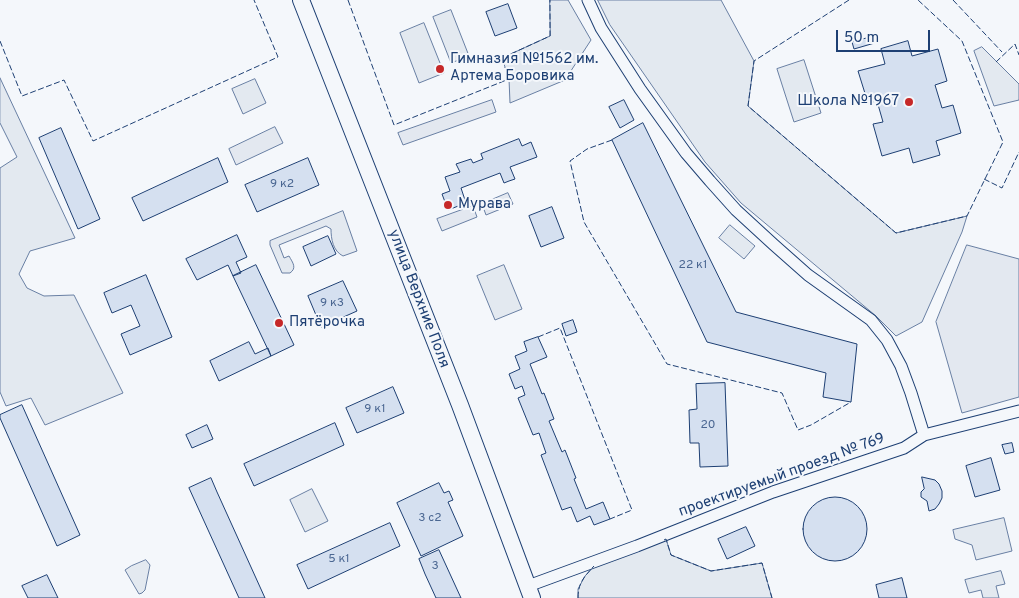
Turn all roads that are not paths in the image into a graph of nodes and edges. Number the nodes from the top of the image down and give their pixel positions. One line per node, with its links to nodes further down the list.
1 (301, 0): 5 (main road, улица Верхние Поля)
2 (588, 0): 4 (street)
3 (1019, 411): 4 (street, проектируемый проезд № 769)
4 (924, 435): 5 (street, проектируемый проезд № 769)
5 (530, 592)

